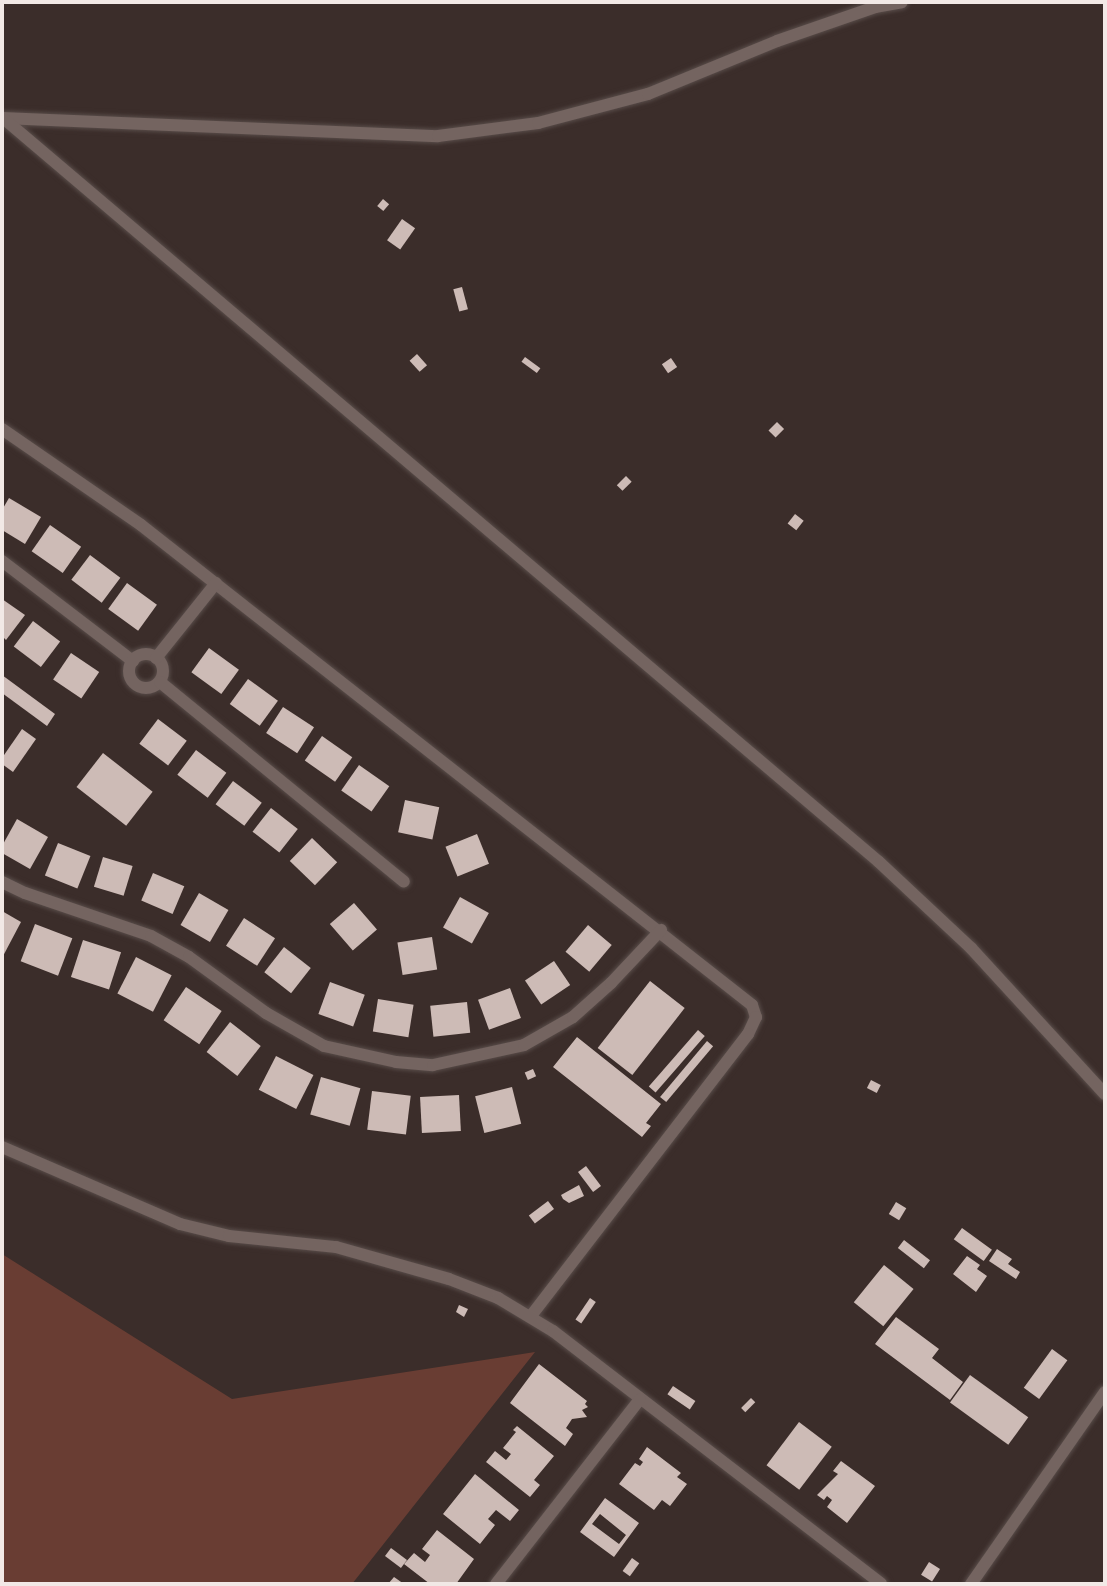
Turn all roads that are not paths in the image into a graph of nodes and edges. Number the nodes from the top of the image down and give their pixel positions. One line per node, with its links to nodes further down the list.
1 (902, 2): 2 (street)
2 (2, 118): 12 (street)
3 (2, 429): 5 (street)
4 (2, 561): 7 (street)
5 (216, 583): 6 (street); 11 (street)
6 (156, 658): 7 (street); 8 (street)
7 (133, 661): 8 (street)
8 (160, 682): 10 (street)
9 (2, 882): 11 (street)
10 (404, 882)
11 (660, 930): 14 (street)
12 (1105, 1094)
13 (2, 1147): 14 (street)
14 (531, 1316): 16 (street)
15 (1105, 1392): 21 (street)
16 (640, 1399): 17 (street); 18 (street)
17 (863, 1573): 19 (street); 20 (street)
18 (496, 1584)
19 (871, 1584)
20 (881, 1584)
21 (971, 1584)

